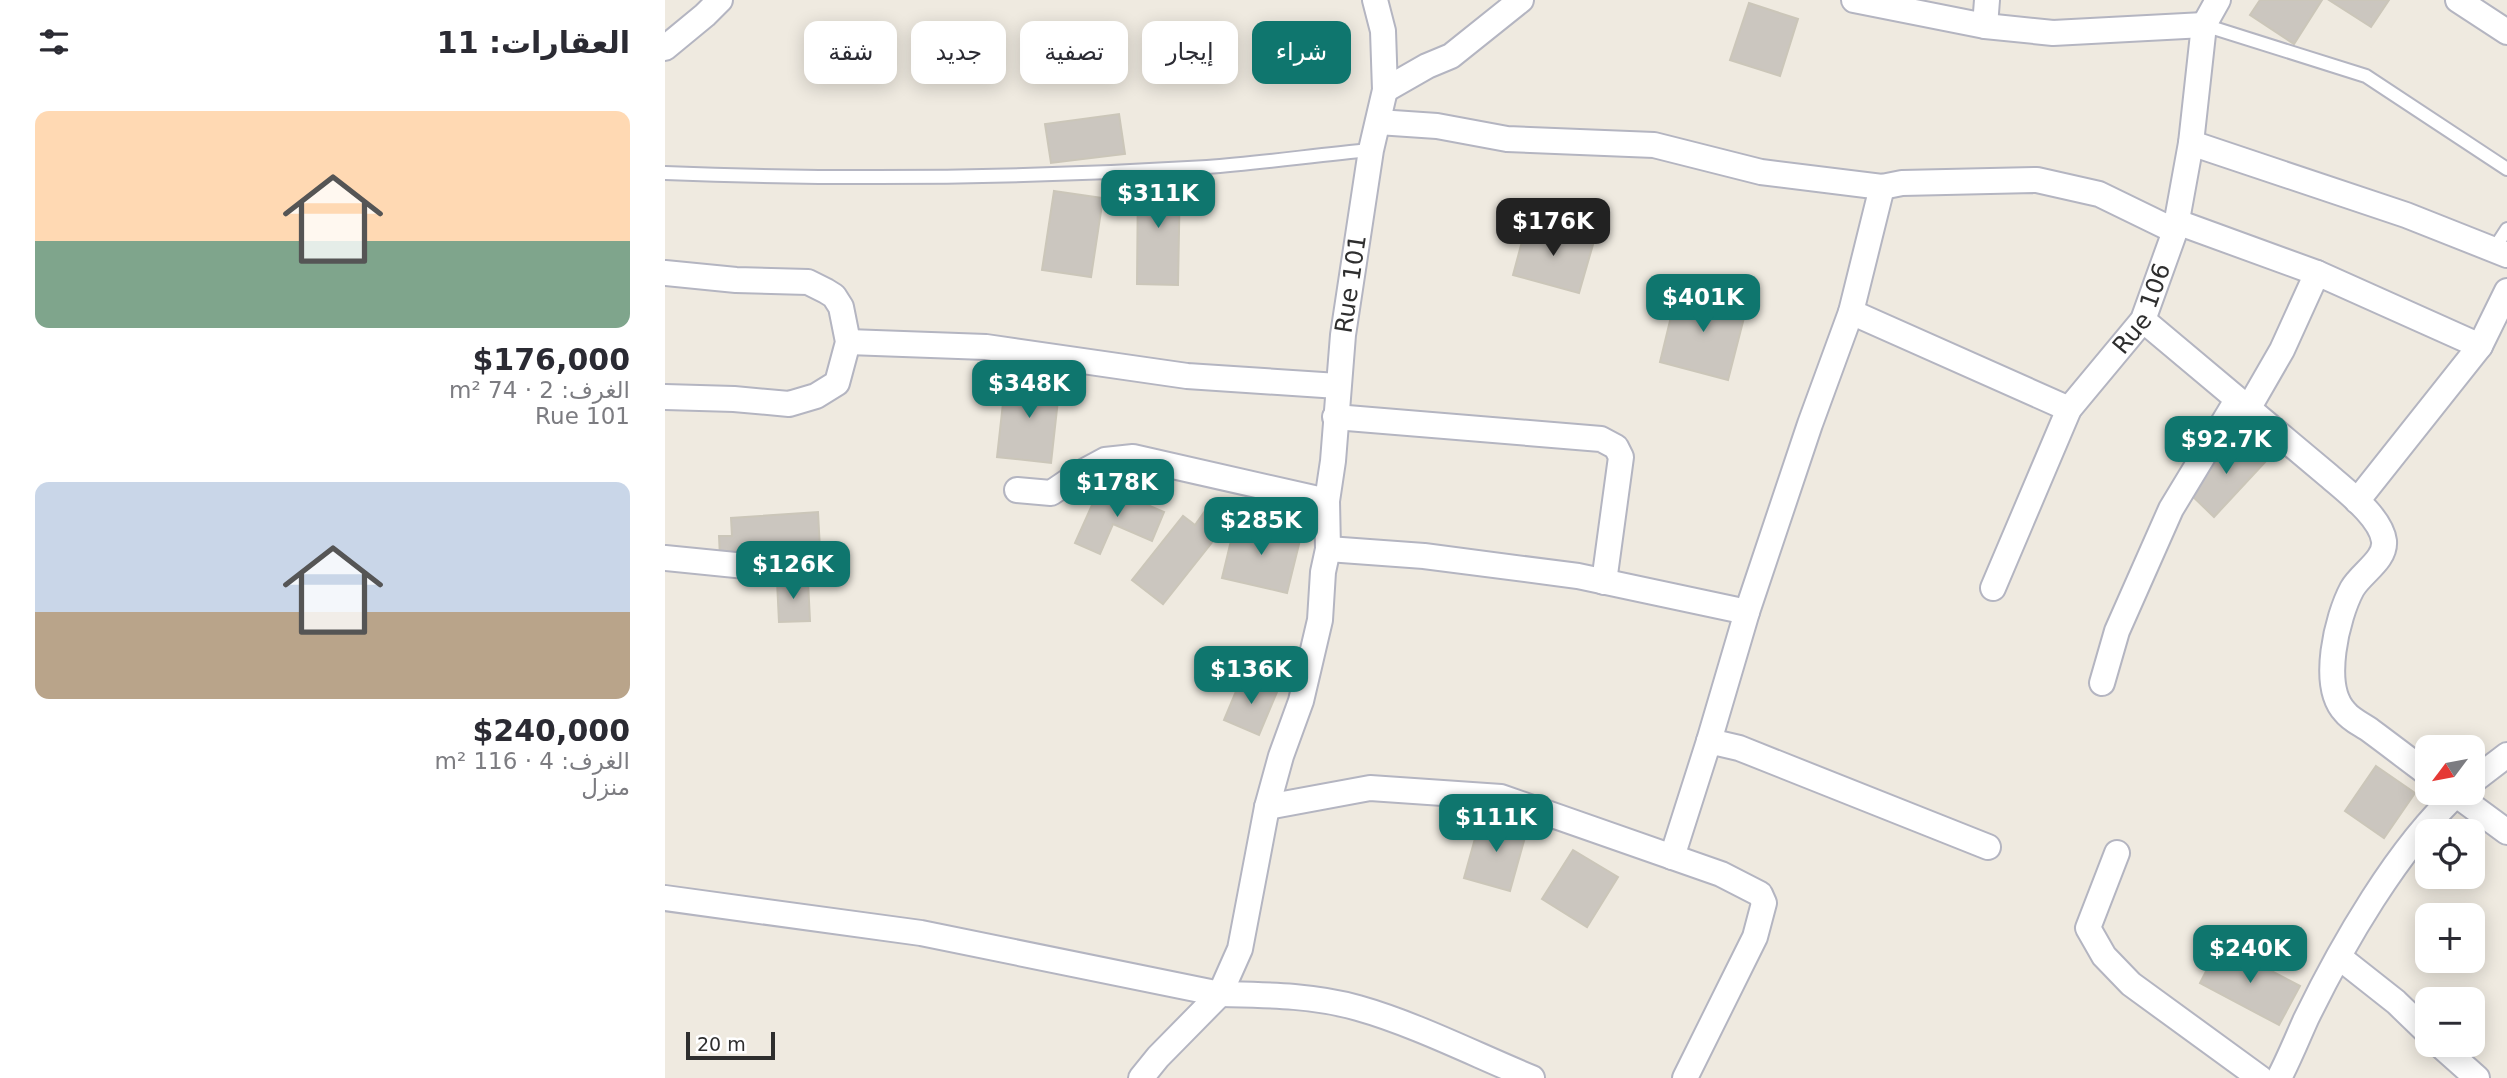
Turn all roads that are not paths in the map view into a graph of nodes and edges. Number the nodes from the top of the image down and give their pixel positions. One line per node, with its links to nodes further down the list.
1 (720, 0): 11 (street)
2 (1375, 0): 12 (street, Rue 101)
3 (1521, 0): 12 (street)
4 (1854, 0): 9 (street)
5 (1987, 0): 9 (street)
6 (2218, 0): 8 (street, Rue 106)
7 (2458, 0): 10 (street)
8 (2204, 25): 9 (street); 14 (street, Rue 106); 16 (lane)
9 (1985, 26)
10 (2507, 32)
11 (665, 48)
12 (1385, 90): 13 (street, Rue 101)
13 (1378, 122): 15 (street, Rue 101); 18 (street)
14 (2191, 143): 19 (street, Rue 106); 20 (street)
15 (1371, 150): 17 (lane); 28 (street, Rue 101)
16 (2507, 169)
17 (665, 173)
18 (1882, 187): 19 (street); 24 (street)
19 (2176, 227): 22 (street); 25 (street, Rue 106)
20 (2503, 244)
21 (665, 273): 26 (street)
22 (2316, 274): 27 (street); 30 (street)
23 (2507, 292): 27 (street)
24 (1851, 312): 31 (street); 41 (street)
25 (2143, 320): 30 (street); 31 (street, Rue 106)
26 (848, 342): 28 (street); 29 (street)
27 (2480, 346): 35 (street)
28 (1338, 386): 32 (street, Rue 101)
29 (665, 397)
30 (2243, 404): 35 (street); 42 (street)
31 (2069, 409): 40 (street, Rue 106)
32 (1335, 417): 34 (street, Rue 101); 39 (street)
33 (1017, 490): 34 (street)
34 (1327, 501): 37 (street, Rue 101)
35 (2357, 501): 45 (street)
36 (665, 558): 38 (street)
37 (1326, 560): 39 (street); 49 (street, Rue 101)
38 (796, 571)
39 (1604, 582): 41 (street)
40 (1993, 588)
41 (1747, 612): 43 (street)
42 (2102, 683)
43 (1709, 741): 51 (street); 53 (street)
44 (2507, 755): 46 (street)
45 (2415, 764)
46 (2485, 771)
47 (2445, 805): 55 (street)
48 (2477, 805): 50 (street)
49 (1267, 807): 53 (street); 56 (street, Rue 101)
50 (2507, 832)
51 (1988, 847)
52 (2117, 852): 62 (street)
53 (1672, 857): 61 (street)
54 (665, 898): 56 (street)
55 (2339, 957): 57 (street); 63 (street)
56 (1220, 994): 59 (street); 60 (street)
57 (2415, 1020)
58 (2453, 1057): 64 (street)
59 (1140, 1078)
60 (1532, 1078)
61 (1685, 1078)
62 (2260, 1078)
63 (2279, 1078)
64 (2477, 1078)

